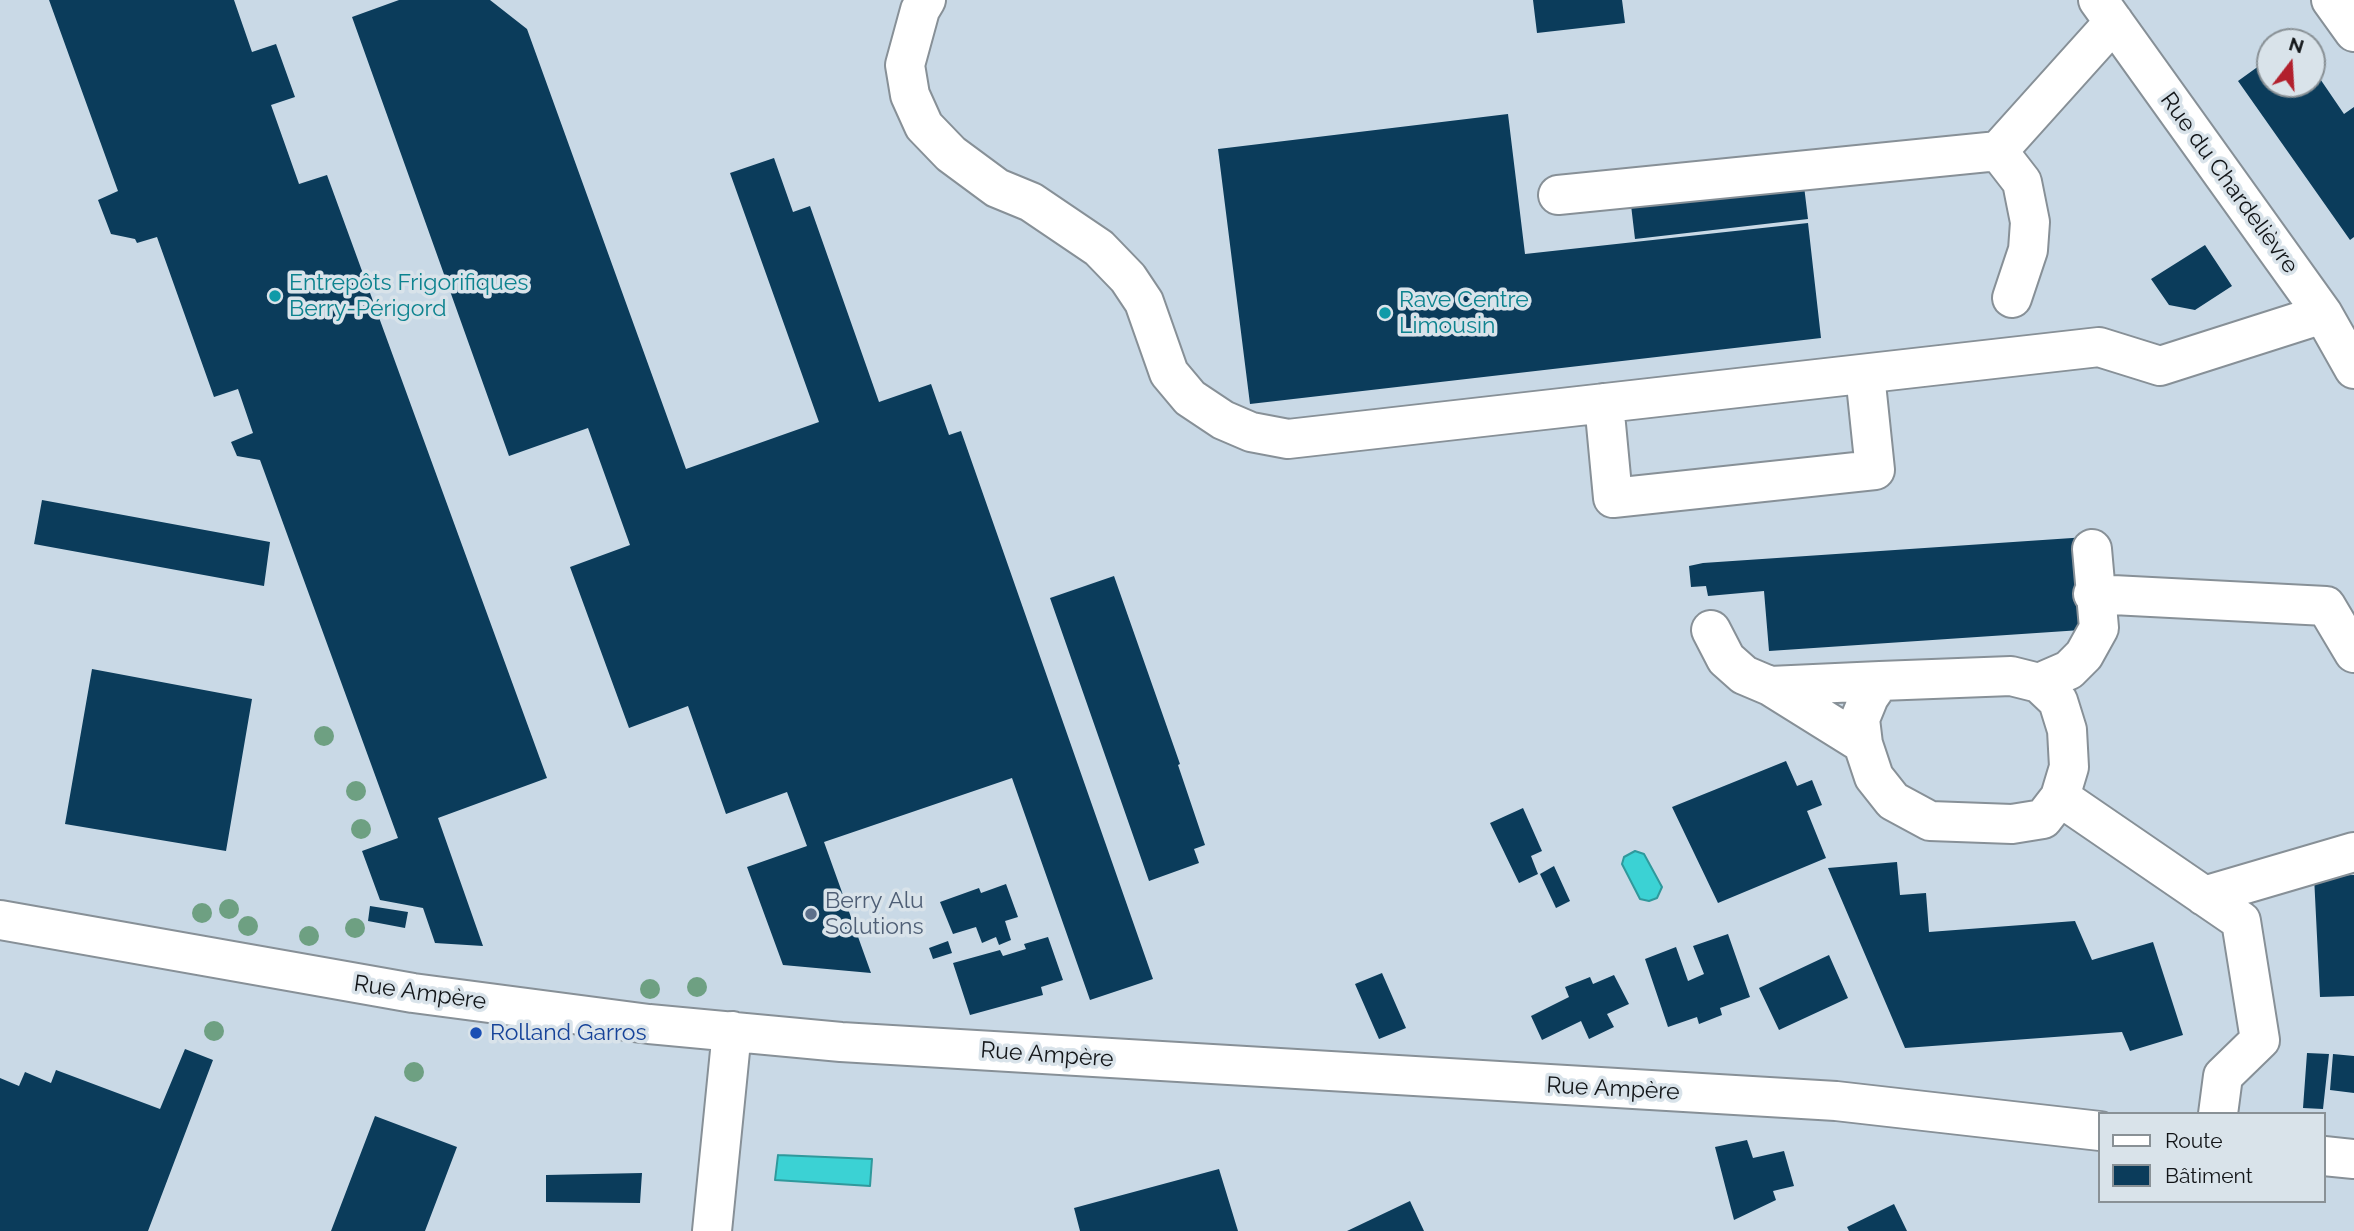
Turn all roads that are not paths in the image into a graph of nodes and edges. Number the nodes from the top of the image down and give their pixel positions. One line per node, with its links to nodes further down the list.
1 (2331, 0): 4 (street)
2 (914, 3): 11 (street)
3 (2106, 11): 5 (street); 8 (street, Rue du Chardelièvre)
4 (2354, 32)
5 (1998, 152): 6 (street); 7 (street)
6 (1558, 195)
7 (2012, 298)
8 (2323, 314): 9 (street, Rue du Chardelièvre); 10 (street)
9 (2354, 368)
10 (1865, 374): 11 (street); 11 (street)
11 (1604, 403)
12 (2092, 549): 13 (street)
13 (2094, 594): 15 (street); 17 (street)
14 (1711, 630): 18 (street)
15 (2354, 653)
16 (1880, 681): 17 (street); 18 (street); 19 (street)
17 (2039, 683): 20 (street)
18 (1770, 686): 19 (street)
19 (1863, 744): 20 (street)
20 (2060, 797): 22 (street)
21 (2354, 852): 22 (street)
22 (2204, 896): 25 (street)
23 (0, 920): 24 (street, Rue Ampère)
24 (732, 1031): 26 (street, Rue Ampère); 29 (street)
25 (2218, 1112)
26 (2098, 1131)
27 (2326, 1156): 28 (street)
28 (2354, 1159)
29 (712, 1231)

